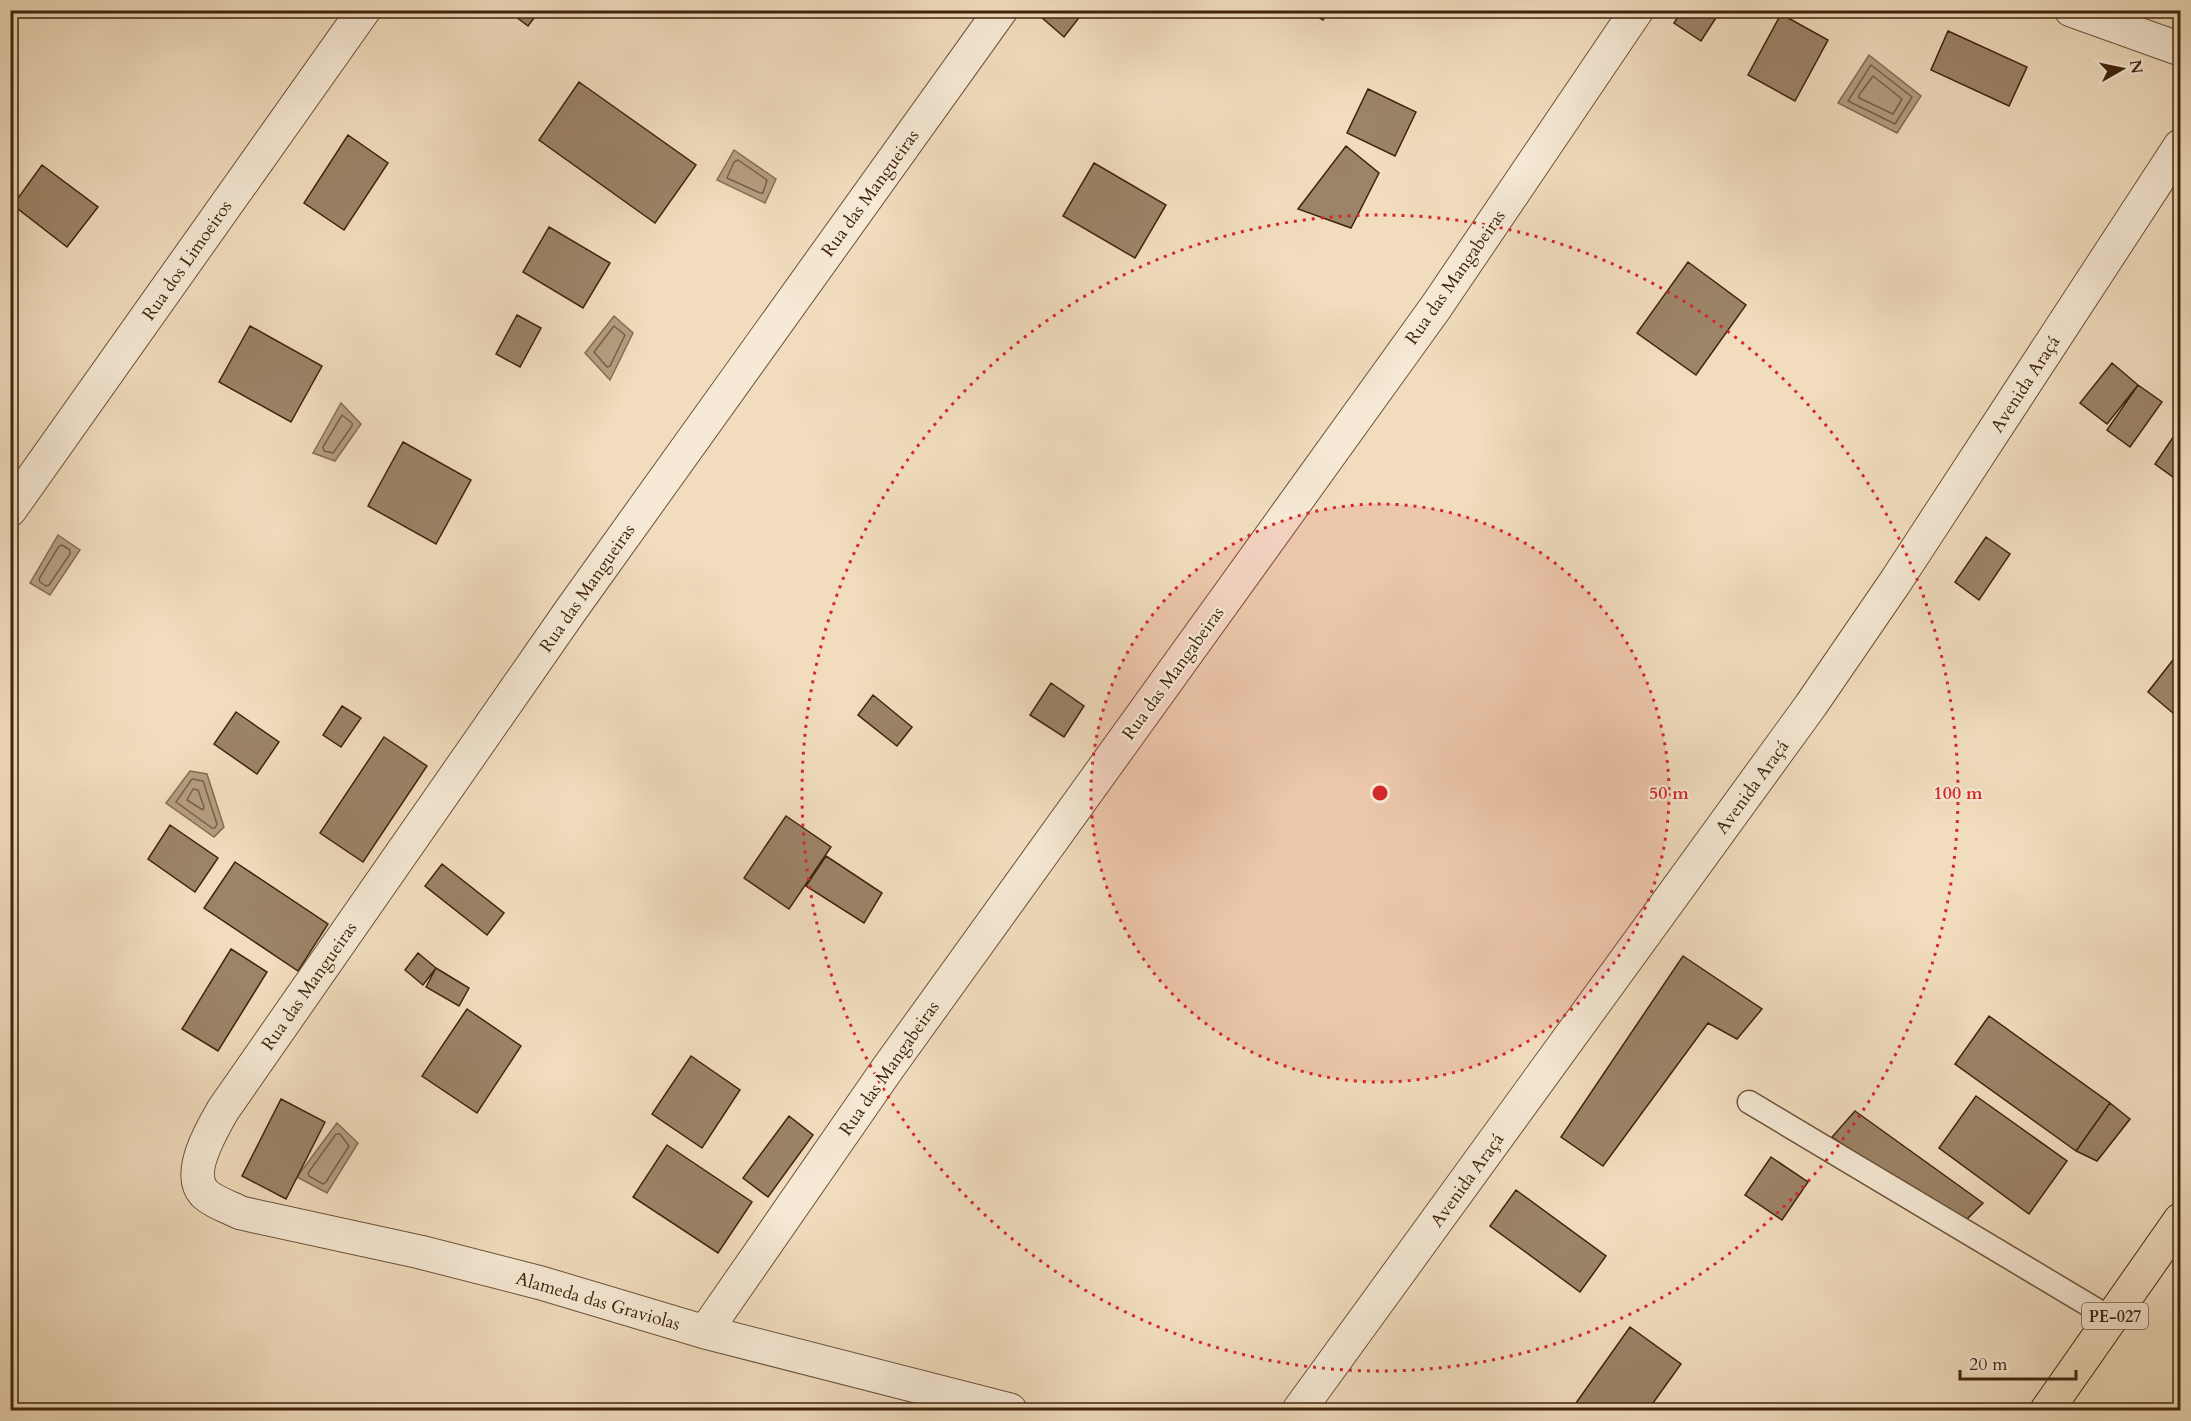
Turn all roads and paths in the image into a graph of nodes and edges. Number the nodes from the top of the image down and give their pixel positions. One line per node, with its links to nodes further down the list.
1 (364, 10): 7 (street, Rua dos Limoeiros)
2 (1001, 10): 9 (street, Rua das Mangueiras)
3 (1637, 10): 12 (street, Rua das Mangabeiras)
4 (2071, 10): 5 (street)
5 (2181, 49)
6 (2181, 146): 14 (street, Avenida Araçá)
7 (10, 510)
8 (1749, 1102): 11 (lane)
9 (196, 1179): 12 (street, Alameda das Graviolas)
10 (2181, 1220): 11 (main road, PE-027)
11 (2112, 1319): 15 (main road, PE-027)
12 (705, 1332): 13 (street, Alameda das Graviolas)
13 (1010, 1410)
14 (1299, 1410)
15 (2047, 1410)

